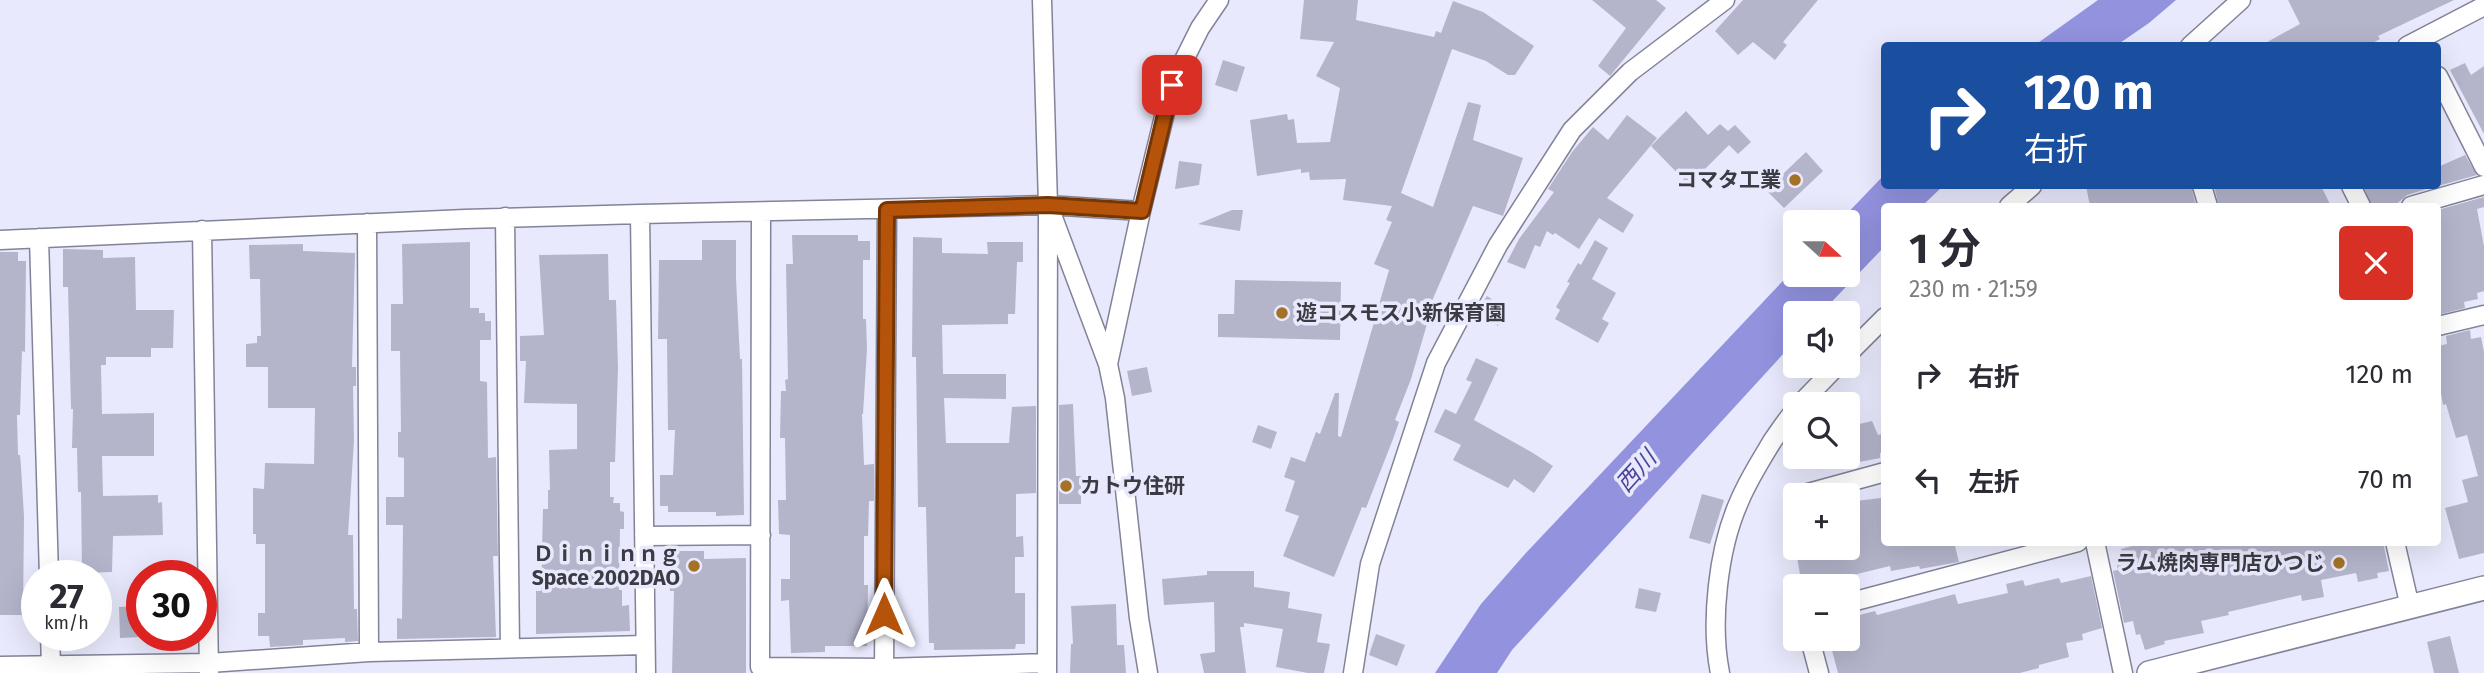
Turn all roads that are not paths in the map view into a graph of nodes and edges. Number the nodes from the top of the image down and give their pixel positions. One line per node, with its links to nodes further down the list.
1 (1042, 0): 12 (street)
2 (1219, 0): 14 (street)
3 (1725, 0): 53 (street)
4 (2241, 0): 6 (street)
5 (2484, 6): 7 (street)
6 (2194, 42)
7 (2418, 42)
8 (2441, 82): 9 (street)
9 (2484, 167)
10 (2484, 185): 11 (street)
11 (2421, 203)
12 (1048, 205): 13 (street); 14 (street); 26 (street); 49 (street)
13 (887, 210): 15 (street); 50 (street)
14 (1142, 211): 26 (street)
15 (761, 212): 16 (street); 33 (street)
16 (640, 214): 17 (street); 32 (street)
17 (505, 217): 18 (street); 42 (street)
18 (368, 223): 19 (street); 45 (street)
19 (202, 230): 20 (street); 48 (street)
20 (40, 238): 21 (street); 37 (street)
21 (0, 240)
22 (2484, 315): 24 (street)
23 (1881, 321): 25 (street)
24 (2441, 325)
25 (1860, 342)
26 (1108, 364): 52 (street)
27 (1825, 378): 28 (street)
28 (1812, 392)
29 (1783, 428): 54 (street)
30 (1881, 473): 31 (street)
31 (1845, 483)
32 (644, 536): 33 (street); 41 (street)
33 (761, 536): 50 (street)
34 (2063, 546): 39 (street)
35 (2096, 546): 56 (street)
36 (2397, 546): 40 (street)
37 (49, 560)
38 (2484, 588): 40 (street)
39 (1860, 600)
40 (2410, 607): 57 (street)
41 (645, 645): 42 (street); 51 (street)
42 (510, 648): 45 (street)
43 (51, 651): 46 (street)
44 (1813, 651): 55 (street)
45 (369, 652): 48 (street)
46 (51, 665): 47 (street); 48 (street)
47 (0, 666)
48 (209, 668)
49 (1047, 668): 50 (street)
50 (884, 671)
51 (646, 673)
52 (1148, 673)
53 (1353, 673)
54 (1720, 673)
55 (1819, 673)
56 (2123, 673)
57 (2149, 673)

